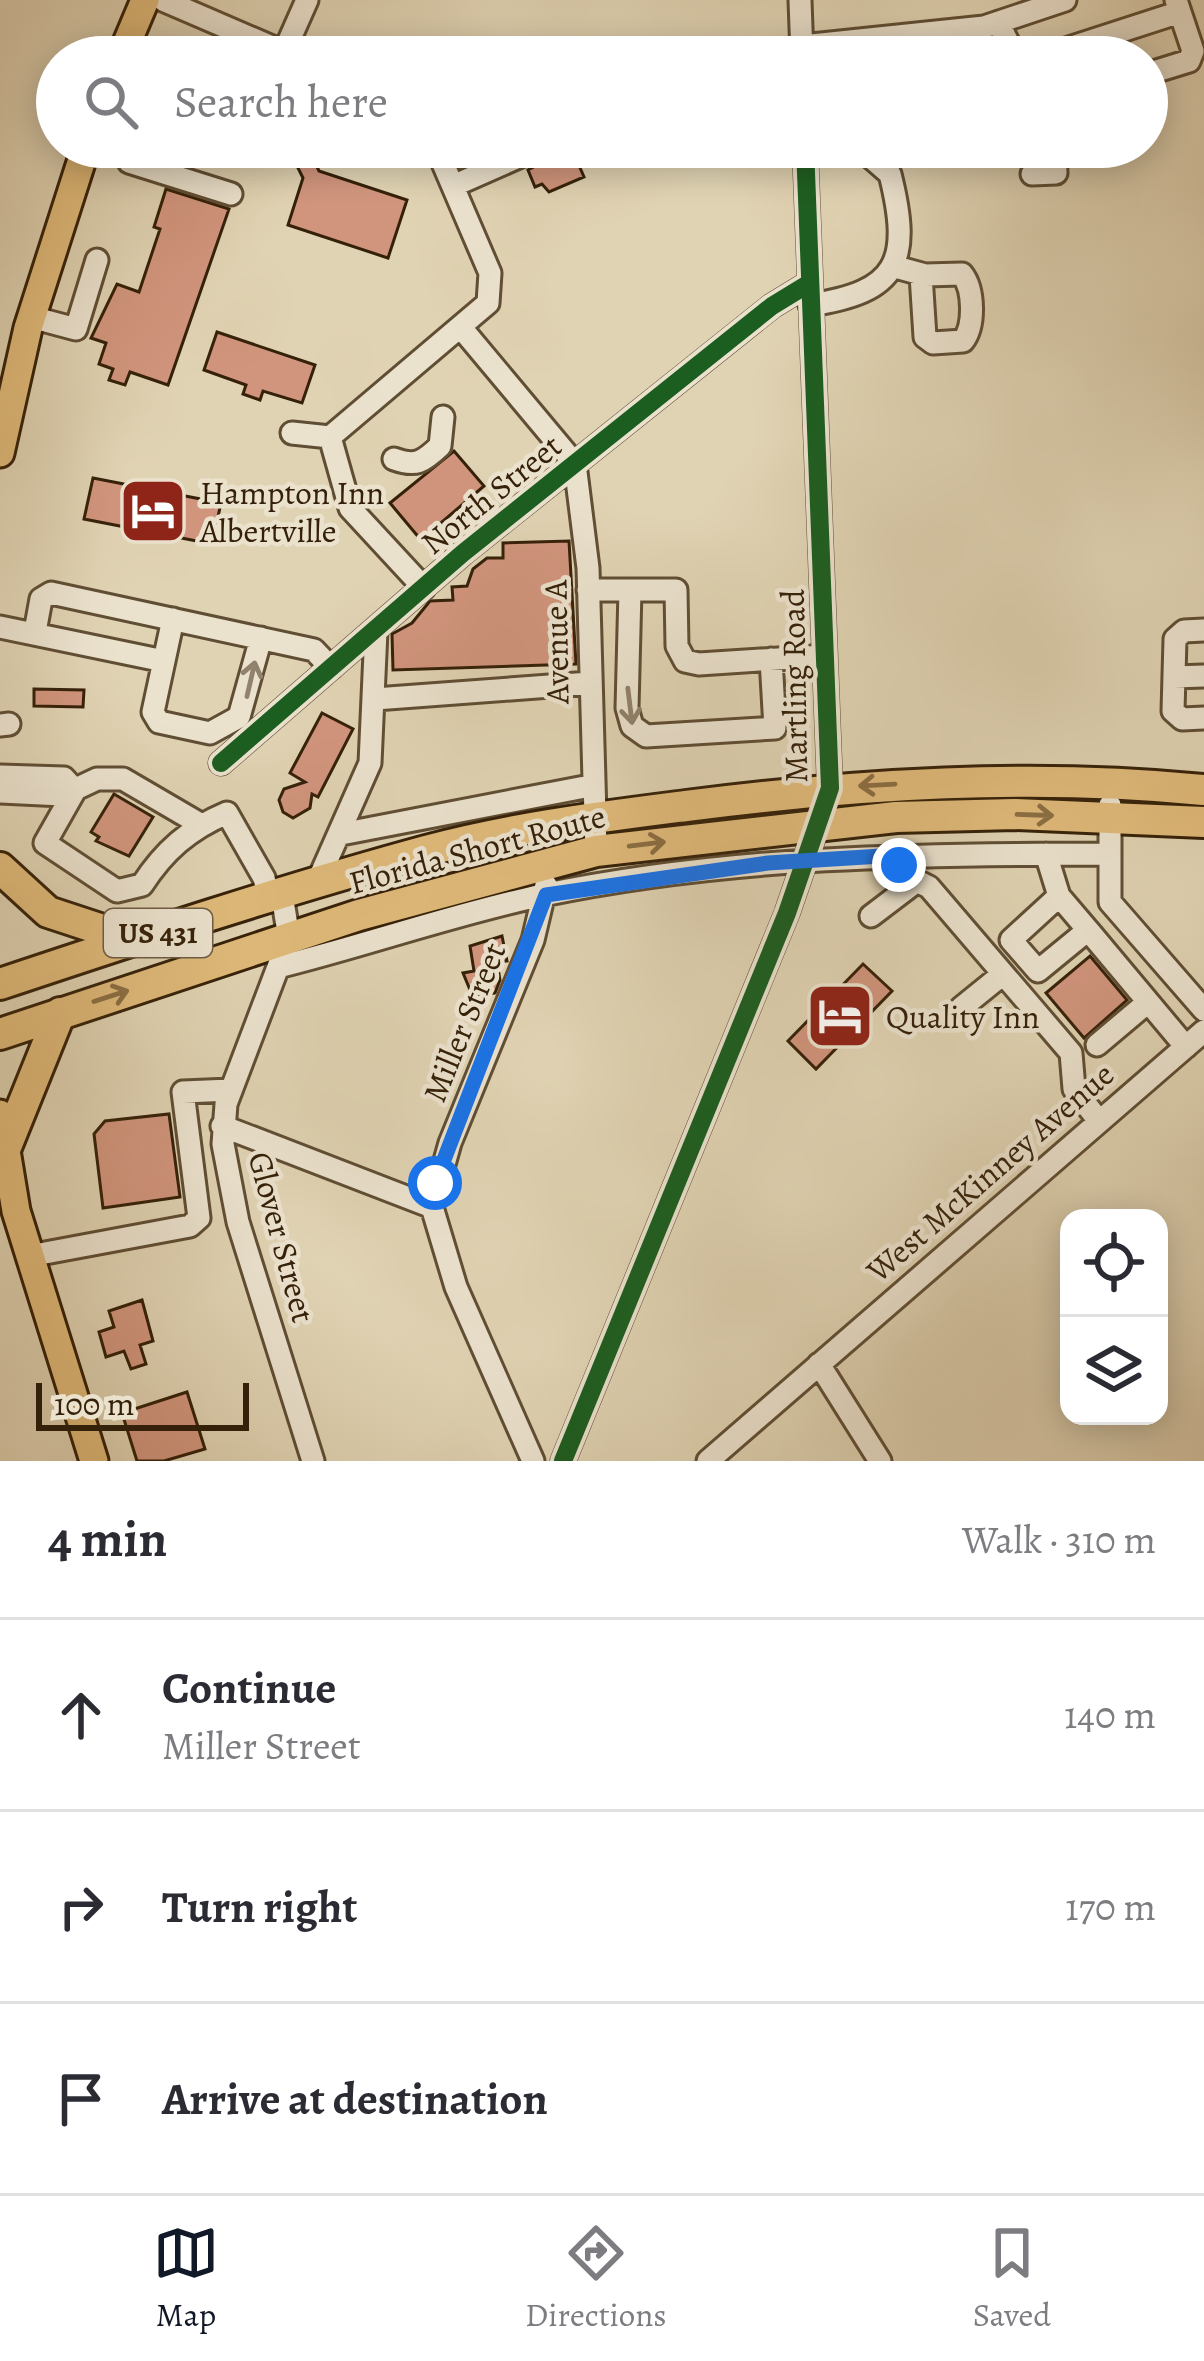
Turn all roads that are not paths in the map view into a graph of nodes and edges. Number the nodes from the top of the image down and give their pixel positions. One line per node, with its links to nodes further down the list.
1 (145, 0): 8 (main road)
2 (163, 0): 9 (street)
3 (307, 0): 10 (street)
4 (800, 0): 11 (street)
5 (1065, 0): 7 (street)
6 (1178, 6): 14 (street); 15 (street)
7 (999, 22): 12 (street); 13 (street)
8 (130, 36)
9 (245, 36)
10 (295, 36)
11 (801, 36)
12 (904, 36)
13 (1005, 36)
14 (1097, 36)
15 (1168, 68)
16 (79, 168): 30 (main road)
17 (168, 168): 25 (street)
18 (445, 168): 24 (street)
19 (494, 168): 24 (street)
20 (806, 168): 29 (street, Martling Road)
21 (884, 168): 27 (street)
22 (1056, 168): 23 (street)
23 (1032, 174)
24 (453, 186): 31 (street)
25 (231, 194)
26 (97, 260): 30 (street)
27 (892, 266): 28 (street); 29 (street)
28 (921, 275)
29 (809, 294): 38 (street, North Street); 48 (street, Martling Road)
30 (31, 317): 32 (main road)
31 (463, 330): 35 (street); 38 (street)
32 (4, 415): 36 (main road)
33 (443, 417): 37 (street)
34 (292, 433): 35 (street)
35 (330, 437): 39 (street)
36 (0, 453)
37 (394, 459)
38 (575, 464): 39 (street, North Street); 40 (street, Avenue A)
39 (424, 588): 45 (street, North Street)
40 (588, 590): 41 (street); 54 (street, Avenue A)
41 (630, 590): 49 (street); 49 (street, one-way to 49)
42 (173, 619): 46 (street); 47 (street); 50 (street)
43 (0, 627): 46 (street)
44 (1204, 630): 53 (street)
45 (376, 631): 51 (street, North Street); 55 (street)
46 (35, 632): 50 (street)
47 (261, 638): 50 (street, one-way to 47); 51 (street)
48 (824, 656): 49 (street); 61 (street, Martling Road)
49 (771, 659)
50 (164, 662)
51 (332, 668): 57 (street, North Street)
52 (1204, 676): 53 (street)
53 (1174, 677): 56 (street)
54 (590, 683): 55 (street); 60 (street, Avenue A)
55 (374, 699): 71 (street)
56 (1204, 718)
57 (221, 763)
58 (0, 776): 62 (street)
59 (1110, 784): 61 (highway, Florida Short Route / US 431, one-way to 61); 63 (highway, Florida Short Route / US 431); 67 (street)
60 (590, 786): 66 (street, Avenue A); 71 (street)
61 (830, 788): 66 (highway, Florida Short Route / US 431); 68 (street, Martling Road)
62 (75, 790): 64 (street); 70 (street); 70 (street)
63 (1204, 790)
64 (0, 792)
65 (893, 817): 67 (highway, Florida Short Route / US 431, one-way to 67); 68 (highway, Florida Short Route / US 431); 76 (street)
66 (591, 818): 73 (street, Avenue A); 81 (highway, Florida Short Route / US 431)
67 (1109, 818): 69 (highway, Florida Short Route / US 431); 75 (street)
68 (821, 821): 72 (highway, Florida Short Route / US 431); 77 (street, Martling Road)
69 (1204, 822)
70 (200, 824): 85 (street)
71 (341, 834): 81 (street)
72 (693, 838): 73 (highway, Florida Short Route / US 431, one-way to 72); 80 (street)
73 (596, 851): 78 (highway, Florida Short Route / US 431)
74 (1046, 854): 75 (street); 76 (street); 84 (street)
75 (1110, 854): 94 (street)
76 (898, 855): 77 (street); 82 (street)
77 (806, 859): 80 (street); 111 (street, Martling Road)
78 (547, 860): 83 (street, Miller Street); 89 (highway, Florida Short Route / US 431)
79 (0, 868): 88 (highway)
80 (699, 872): 83 (street)
81 (316, 885): 85 (highway, Florida Short Route / US 431)
82 (906, 886): 86 (street); 90 (street)
83 (546, 895): 89 (street); 105 (street, Miller Street)
84 (1059, 896): 87 (street); 87 (street)
85 (275, 897): 88 (highway, Florida Short Route / US 431); 89 (street)
86 (871, 916)
87 (1088, 930): 92 (street)
88 (133, 940): 91 (highway, Florida Short Route / US 431)
89 (283, 953): 95 (highway, Florida Short Route / US 431, one-way to 89); 100 (street, Glover Street)
90 (1003, 974): 93 (street); 102 (street)
91 (0, 984)
92 (1148, 1001): 98 (street); 99 (street)
93 (961, 1008)
94 (1204, 1010)
95 (60, 1013): 97 (highway, Florida Short Route / US 431); 104 (highway)
96 (1204, 1030): 99 (street, West McKinney Avenue)
97 (0, 1034)
98 (1096, 1045)
99 (1186, 1046): 102 (street, West McKinney Avenue)
100 (231, 1090): 103 (street, Glover Street); 106 (street)
101 (0, 1114): 104 (main road)
102 (1099, 1121): 107 (street, West McKinney Avenue)
103 (222, 1126): 105 (street); 109 (street, Glover Street)
104 (3, 1143): 106 (main road)
105 (432, 1207): 110 (street)
106 (28, 1256): 108 (main road)
107 (819, 1364): 112 (street, West McKinney Avenue); 113 (street)
108 (94, 1461)
109 (313, 1461)
110 (533, 1461)
111 (563, 1461)
112 (709, 1461)
113 (880, 1461)

